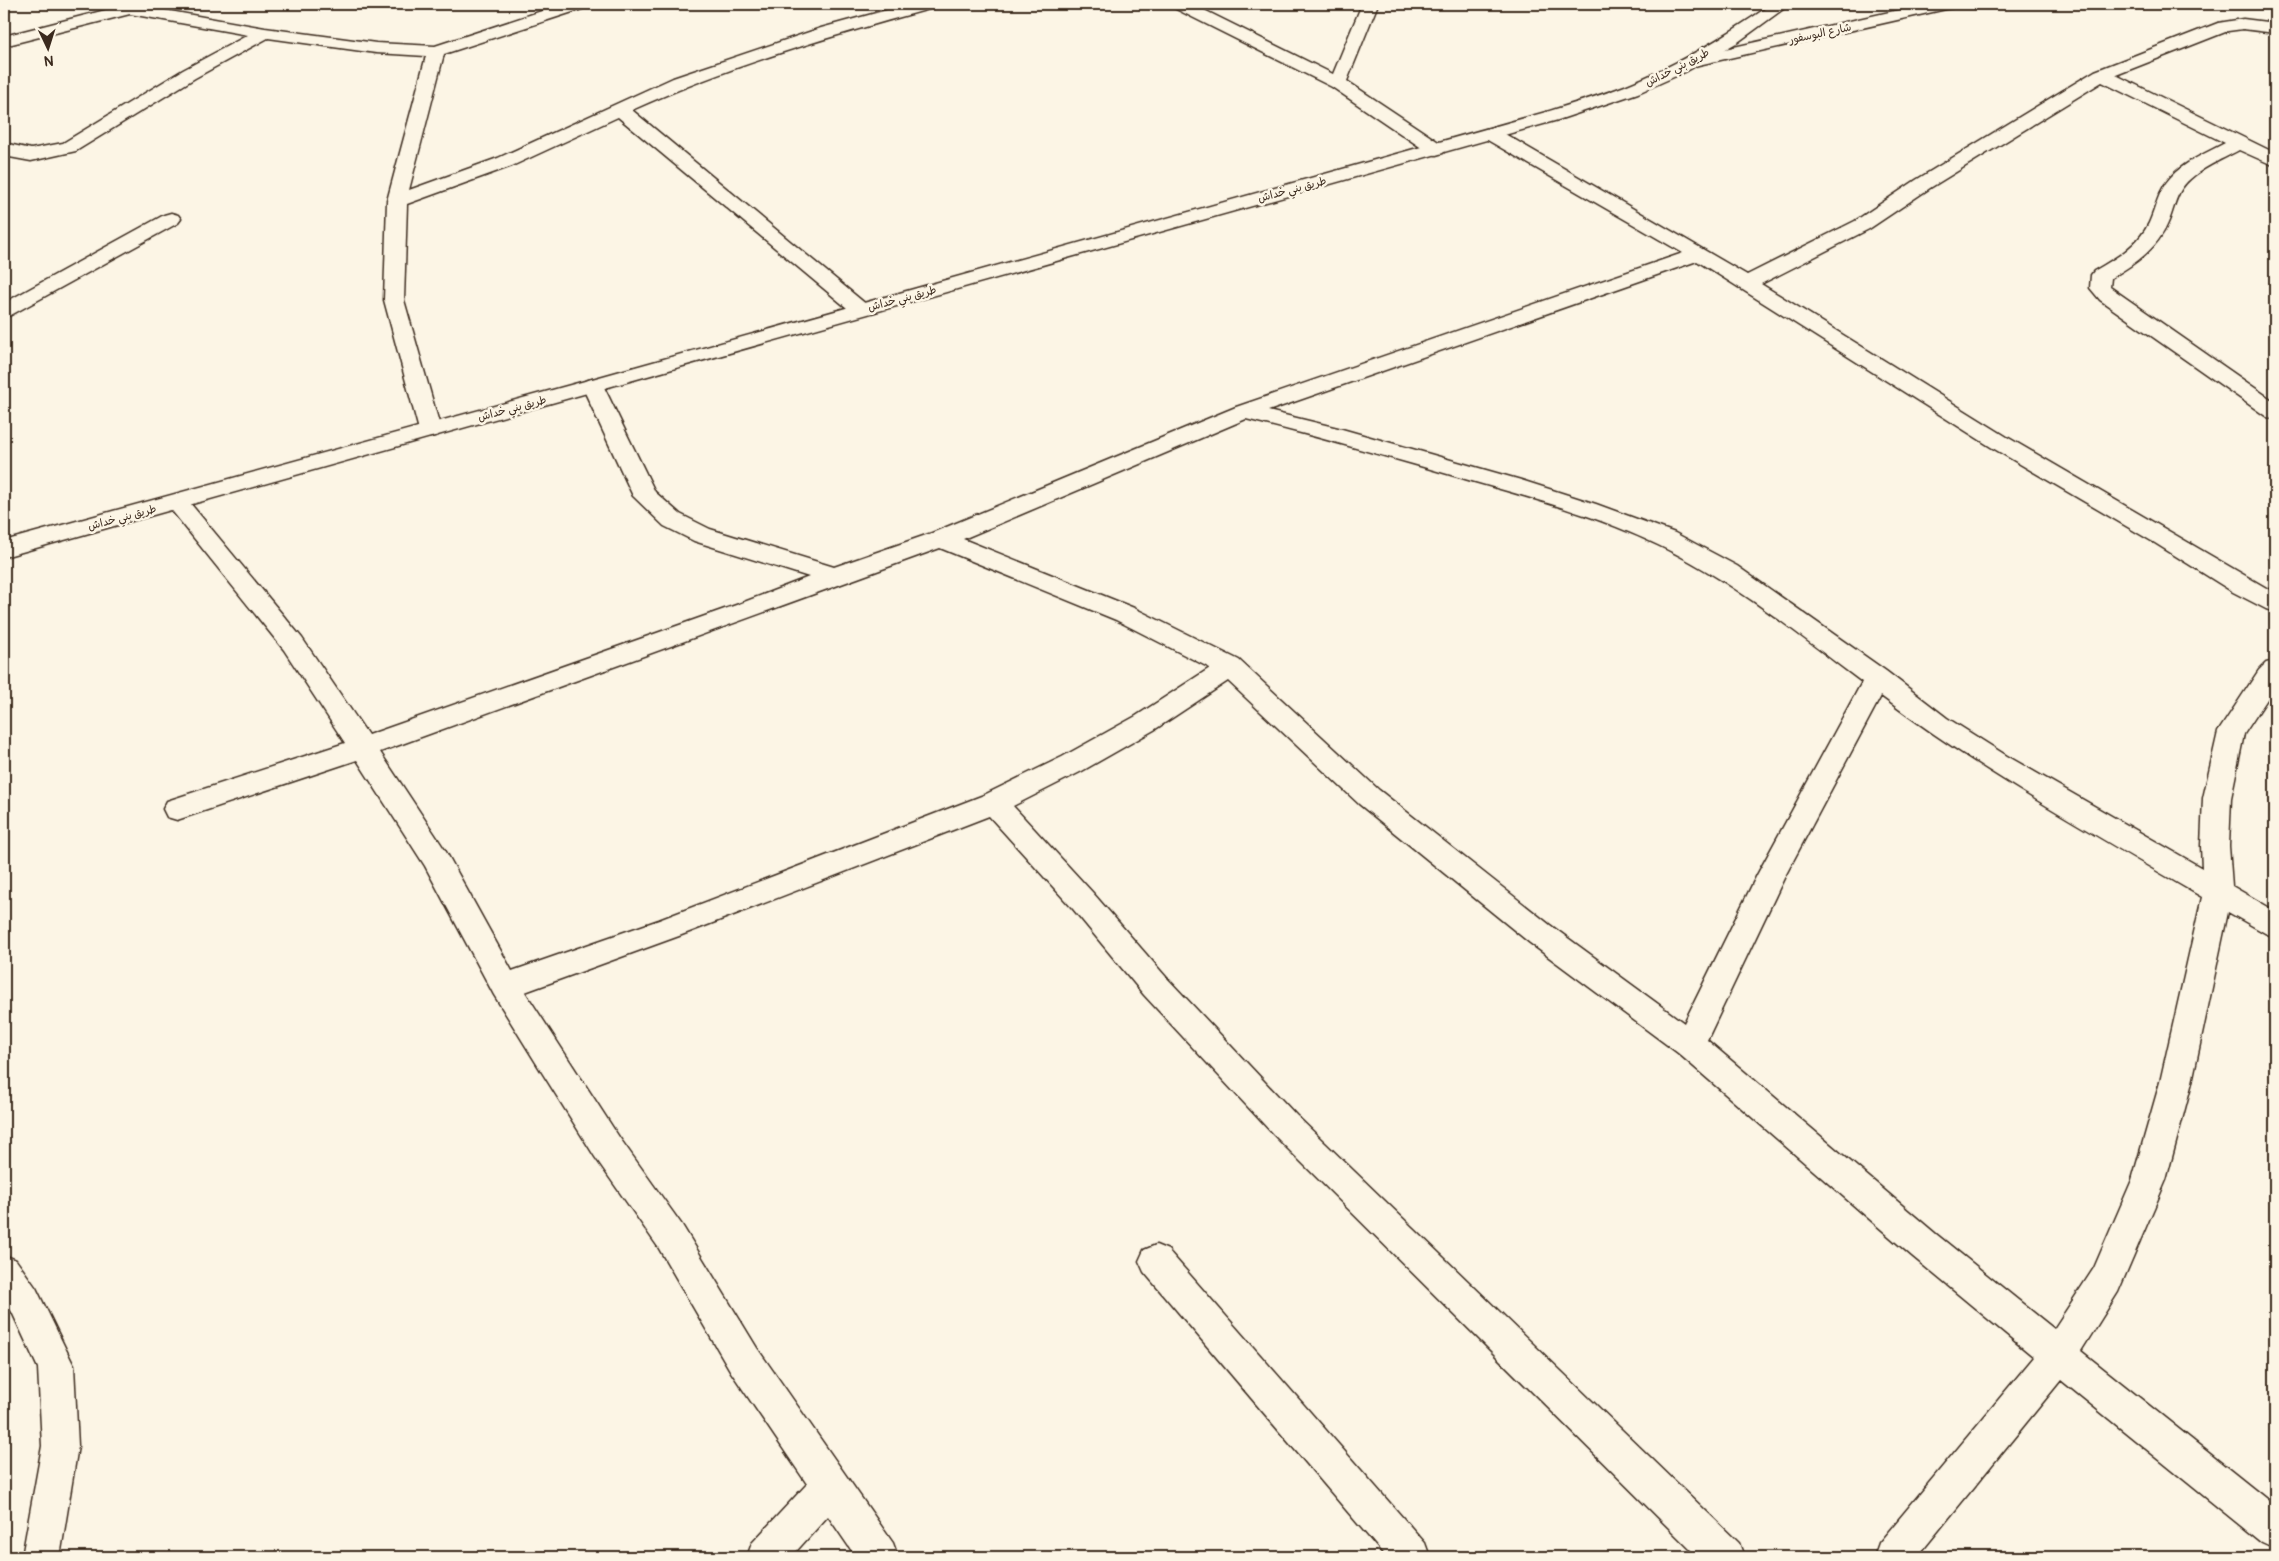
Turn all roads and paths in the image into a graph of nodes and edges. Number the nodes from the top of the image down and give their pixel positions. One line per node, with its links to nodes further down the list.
1 (150, 4): 8 (street)
2 (579, 4): 14 (street)
3 (927, 4): 18 (street)
4 (1180, 4): 17 (street)
5 (1370, 4): 17 (street)
6 (1782, 4): 15 (street, طريق بني خداش)
7 (1946, 4): 15 (street, شارع البوسفور)
8 (132, 8): 12 (street); 13 (street)
9 (2257, 25): 10 (street); 11 (street); 16 (street)
10 (2275, 28)
11 (2275, 33)
12 (265, 34): 14 (street); 21 (street)
13 (4, 41)
14 (436, 51): 24 (street)
15 (1694, 61): 19 (street, طريق بني خداش)
16 (2101, 75): 20 (street); 27 (street)
17 (1338, 83): 22 (street)
18 (619, 109): 24 (street); 28 (street)
19 (1491, 134): 22 (street, طريق بني خداش); 26 (street)
20 (2239, 142): 23 (street); 32 (street)
21 (4, 149)
22 (1436, 149): 28 (street, طريق بني خداش)
23 (2275, 160)
24 (396, 200): 33 (street)
25 (171, 219): 29 (street)
26 (1699, 254): 27 (street); 31 (street)
27 (1747, 283): 38 (street)
28 (860, 309): 30 (street, طريق بني خداش)
29 (4, 311)
30 (593, 386): 33 (street, طريق بني خداش); 37 (street)
31 (1244, 412): 35 (street); 41 (street)
32 (2275, 412)
33 (430, 430): 34 (street, طريق بني خداش)
34 (177, 502): 36 (street, طريق بني خداش); 42 (street)
35 (941, 539): 37 (street); 39 (street)
36 (4, 549)
37 (834, 576): 42 (street)
38 (2275, 603)
39 (1230, 667): 43 (street); 48 (street)
40 (2275, 670): 45 (street)
41 (1877, 678): 45 (street); 48 (street)
42 (361, 748): 44 (street); 47 (street)
43 (994, 803): 47 (street); 58 (street)
44 (177, 809)
45 (2218, 892): 46 (street); 51 (street)
46 (2275, 925)
47 (505, 986): 52 (street)
48 (1689, 1044): 51 (street)
49 (1156, 1261): 57 (street)
50 (4, 1271): 54 (street)
51 (2059, 1354): 53 (street); 59 (street)
52 (830, 1486): 55 (street); 56 (street)
53 (2275, 1530)
54 (41, 1557)
55 (766, 1557)
56 (879, 1557)
57 (1411, 1557)
58 (1725, 1557)
59 (1893, 1557)

